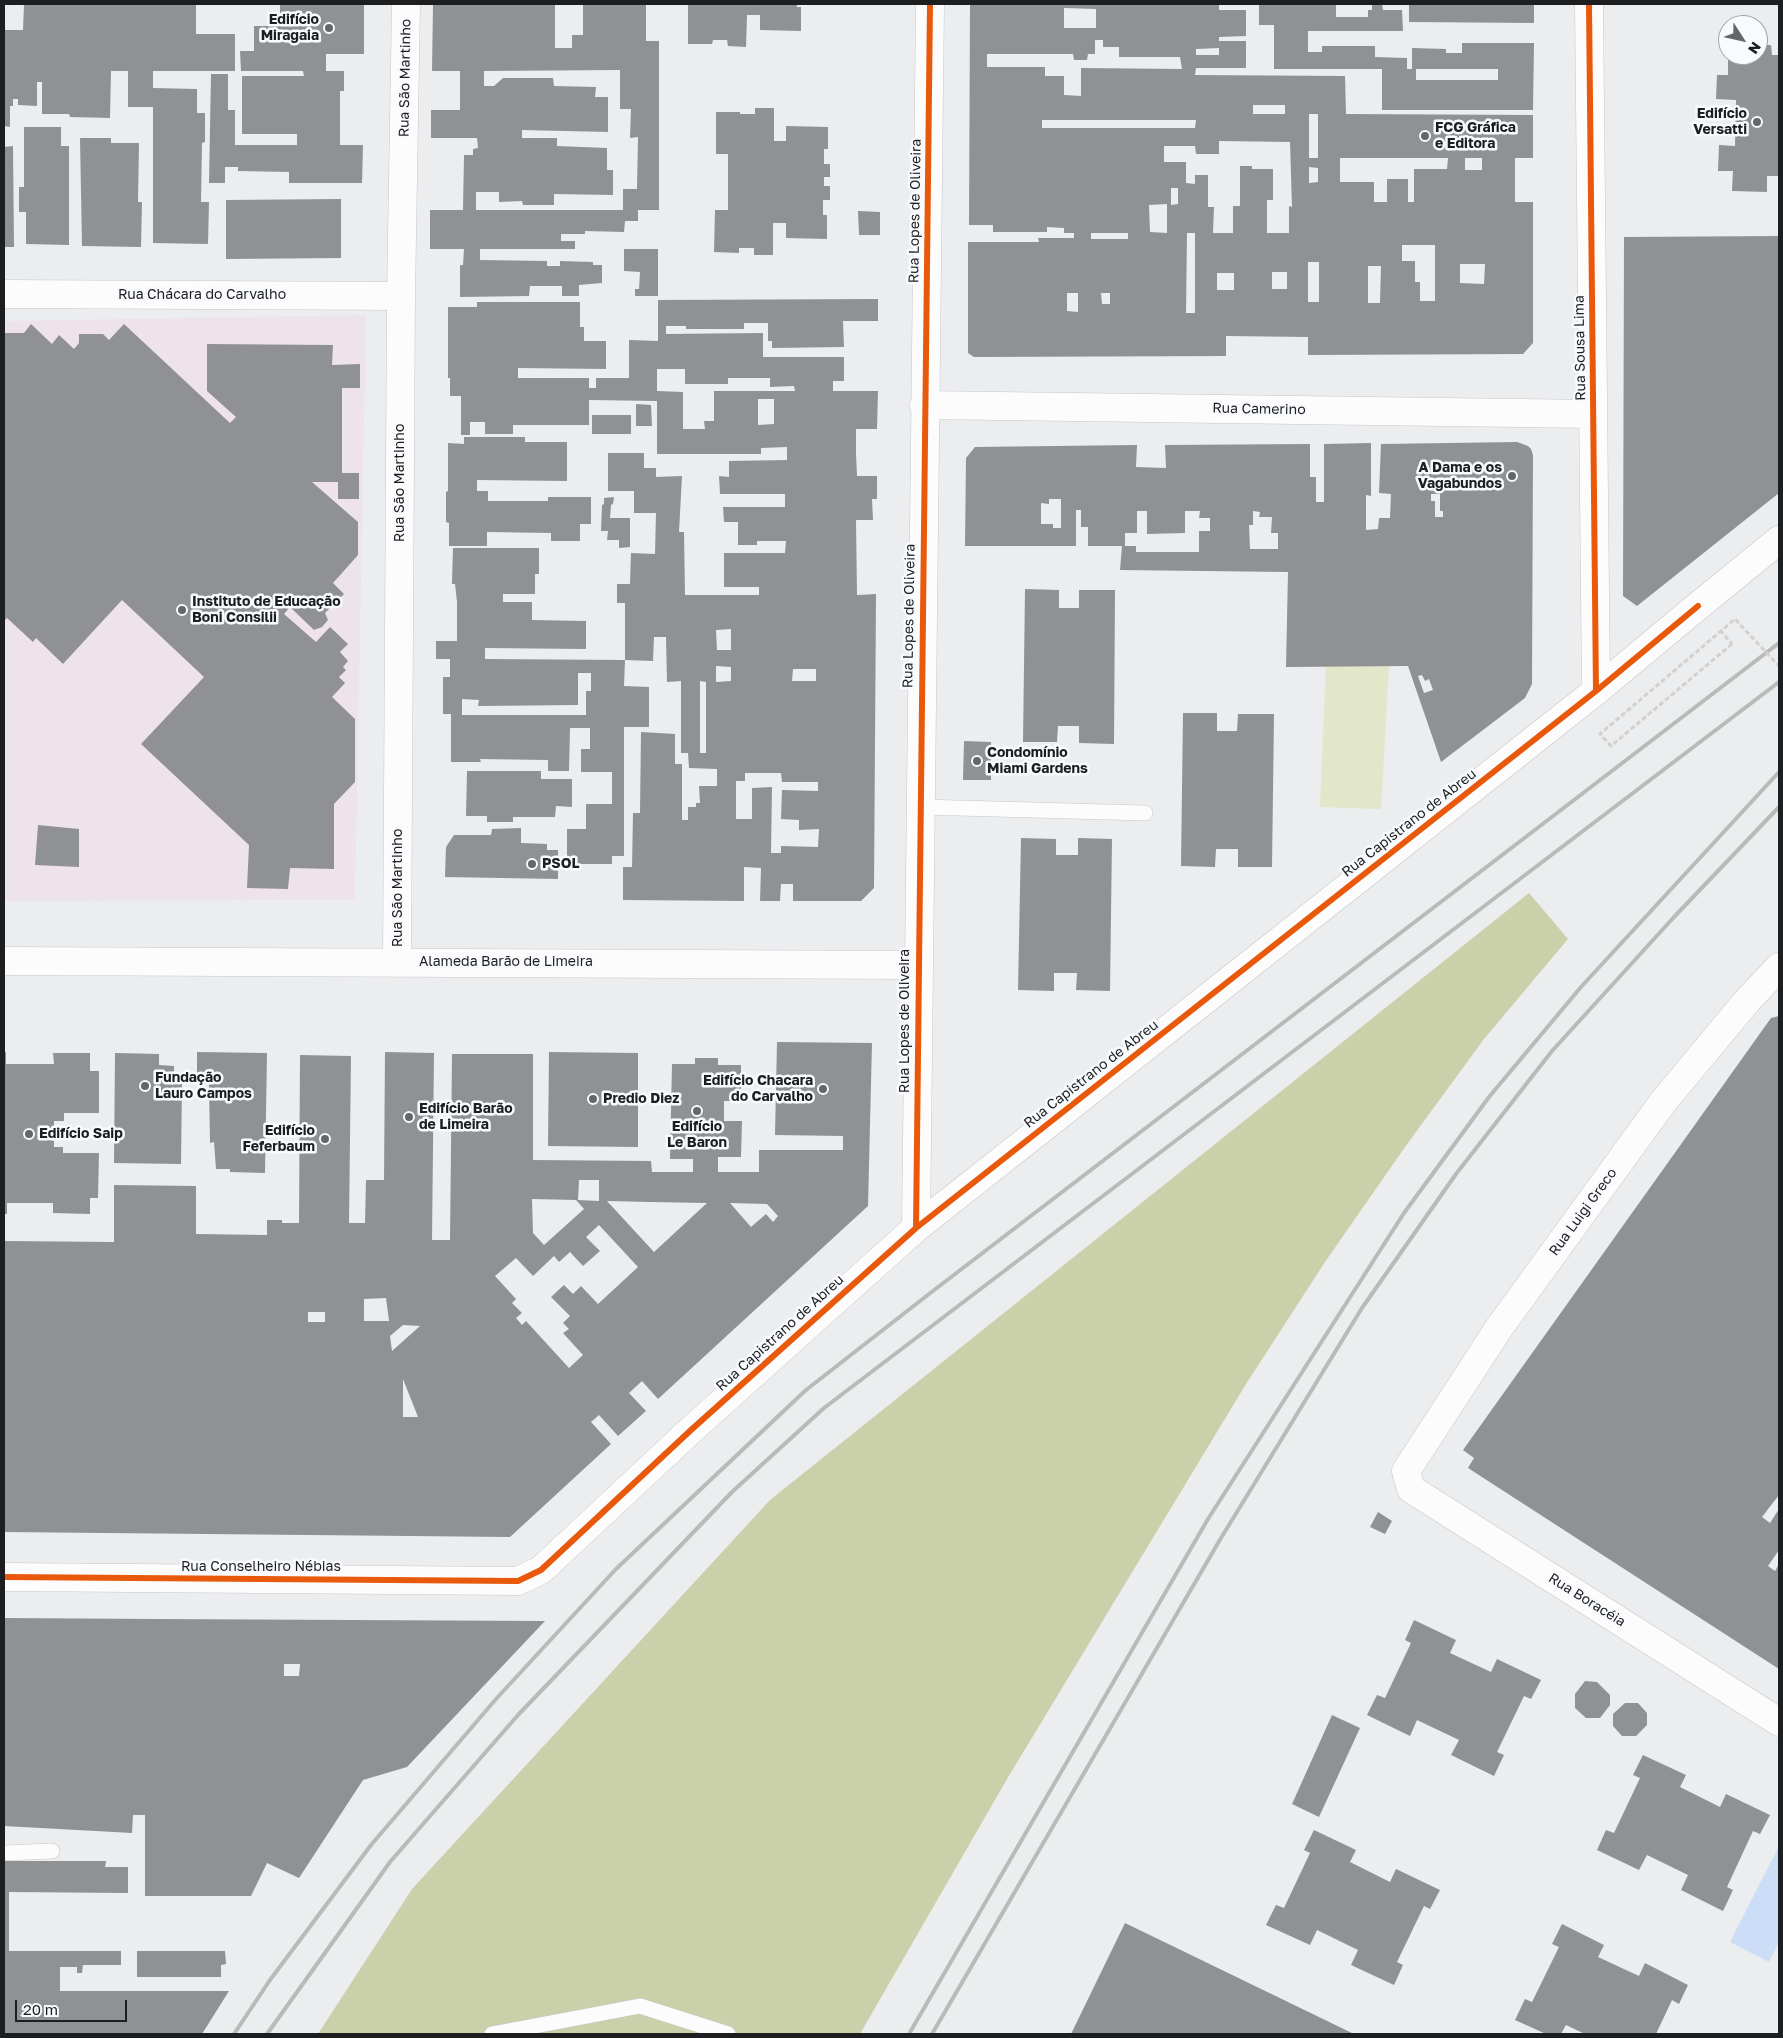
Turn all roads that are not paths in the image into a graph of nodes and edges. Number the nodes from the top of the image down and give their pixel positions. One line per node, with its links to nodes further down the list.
1 (406, 4): 5 (street, Rua São Martinho)
2 (930, 4): 6 (street, Rua Lopes de Oliveira)
3 (1589, 4): 7 (street, Rua Sousa Lima)
4 (4, 294): 5 (street, Rua Chácara do Carvalho)
5 (401, 296): 13 (street, Rua São Martinho)
6 (924, 405): 7 (street, Rua Camerino); 10 (street, Rua Lopes de Oliveira)
7 (1593, 414): 9 (street, Rua Sousa Lima)
8 (1779, 540): 9 (street, Rua Capistrano de Abreu)
9 (1596, 691): 16 (street, Rua Capistrano de Abreu)
10 (920, 807): 11 (lane); 14 (street, Rua Lopes de Oliveira)
11 (1145, 813)
12 (4, 961): 13 (street, Alameda Barão de Limeira)
13 (397, 962): 14 (street, Alameda Barão de Limeira)
14 (918, 965): 16 (street, Rua Lopes de Oliveira)
15 (1779, 967): 17 (street, Rua Luigi Greco)
16 (916, 1228): 19 (street, Rua Capistrano de Abreu)
17 (1406, 1471): 20 (street, Rua Boracéia)
18 (4, 1577): 19 (street, Rua Conselheiro Nébias)
19 (518, 1581)
20 (1779, 1722)
21 (52, 1851): 22 (lane)
22 (4, 1853)
23 (492, 2034): 24 (lane)
24 (728, 2034)

